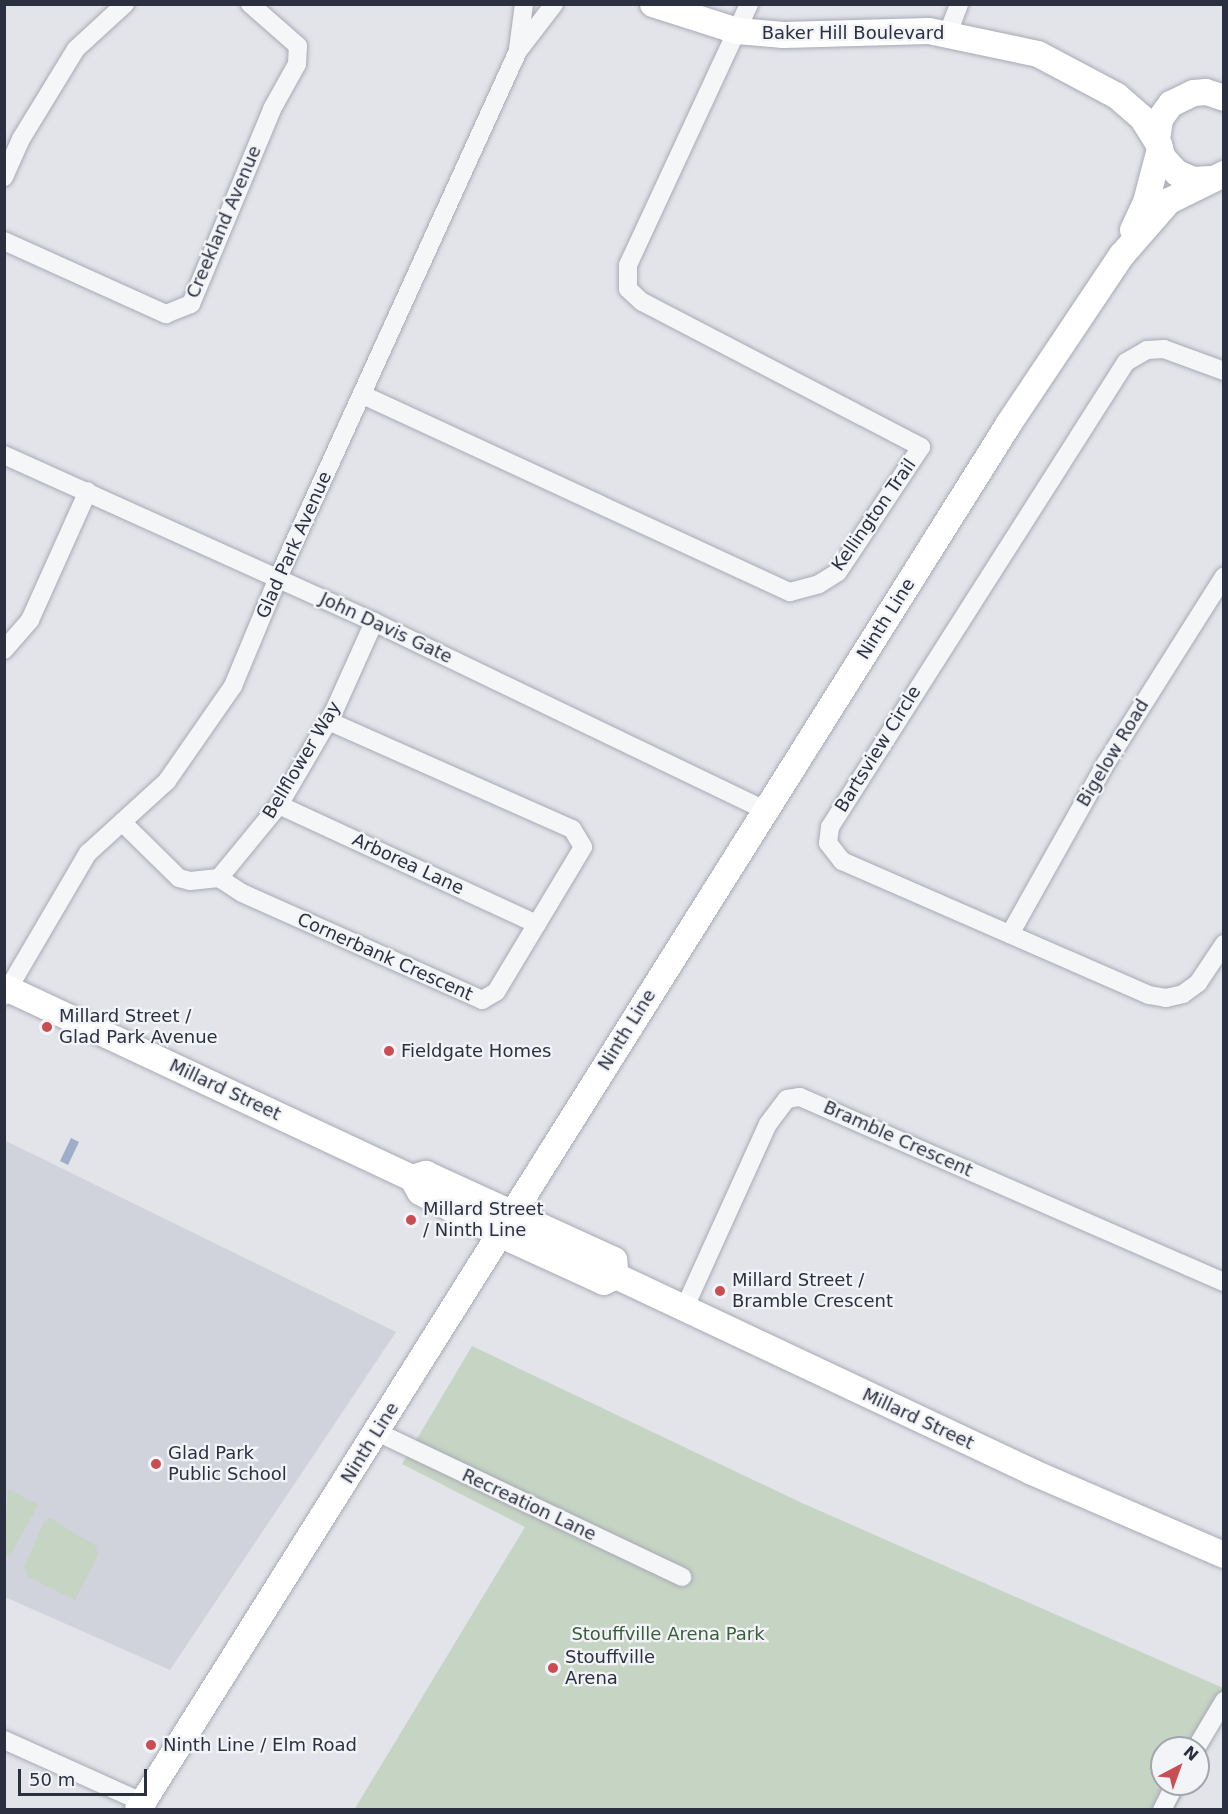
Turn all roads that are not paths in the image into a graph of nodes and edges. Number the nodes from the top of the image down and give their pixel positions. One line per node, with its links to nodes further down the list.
1 (125, 4): 17 (street)
2 (250, 4): 18 (street, Creekland Avenue)
3 (525, 4): 10 (street, Glad Park Avenue)
4 (554, 4): 10 (street, Glad Park Avenue)
5 (652, 4): 8 (main road, Baker Hill Boulevard)
6 (749, 4): 8 (street)
7 (959, 4): 9 (street)
8 (737, 31): 9 (main road, Baker Hill Boulevard); 21 (street, Kellington Trail)
9 (948, 33): 12 (main road, Baker Hill Boulevard)
10 (518, 51): 21 (street, Glad Park Avenue)
11 (1224, 74): 13 (main road)
12 (1117, 96): 13 (main road, Baker Hill Boulevard); 15 (main road, Baker Hill Boulevard)
13 (1187, 96): 14 (main road, Baker Hill Boulevard); 15 (main road, Ninth Line)
14 (1224, 98)
15 (1160, 147): 16 (main road, Baker Hill Boulevard); 19 (main road, Ninth Line)
16 (1219, 176): 19 (main road, Ninth Line)
17 (4, 177)
18 (4, 241)
19 (1122, 255): 30 (main road, Ninth Line)
20 (1224, 371): 34 (street, Bartsview Circle)
21 (363, 395): 25 (street, Glad Park Avenue)
22 (4, 455): 23 (street, John Davis Gate)
23 (88, 491): 25 (street, John Davis Gate); 27 (street)
24 (1224, 576): 34 (street, Bigelow Road)
25 (278, 578): 26 (street, John Davis Gate); 31 (street, Glad Park Avenue)
26 (374, 622): 28 (street, Bellflower Way); 30 (street, John Davis Gate)
27 (4, 650)
28 (328, 721): 29 (street, Bellflower Way); 33 (street, Cornerbank Crescent)
29 (279, 805): 32 (street, Bellflower Way); 33 (street, Arborea Lane)
30 (764, 810): 37 (main road, Ninth Line)
31 (122, 822): 32 (street); 36 (street, Glad Park Avenue)
32 (219, 878): 33 (street, Cornerbank Crescent)
33 (537, 924)
34 (1010, 934): 35 (street, Bartsview Circle)
35 (1224, 944)
36 (6, 991): 37 (main road, Millard Street)
37 (507, 1225): 39 (main road, Millard Street); 40 (main road, Ninth Line)
38 (1224, 1282): 39 (street, Bramble Crescent)
39 (684, 1309): 41 (main road, Millard Street)
40 (377, 1432): 42 (street, Recreation Lane); 46 (main road, Ninth Line)
41 (1224, 1555)
42 (682, 1577)
43 (1224, 1701): 44 (street)
44 (1203, 1736)
45 (4, 1740): 46 (street)
46 (140, 1806)

